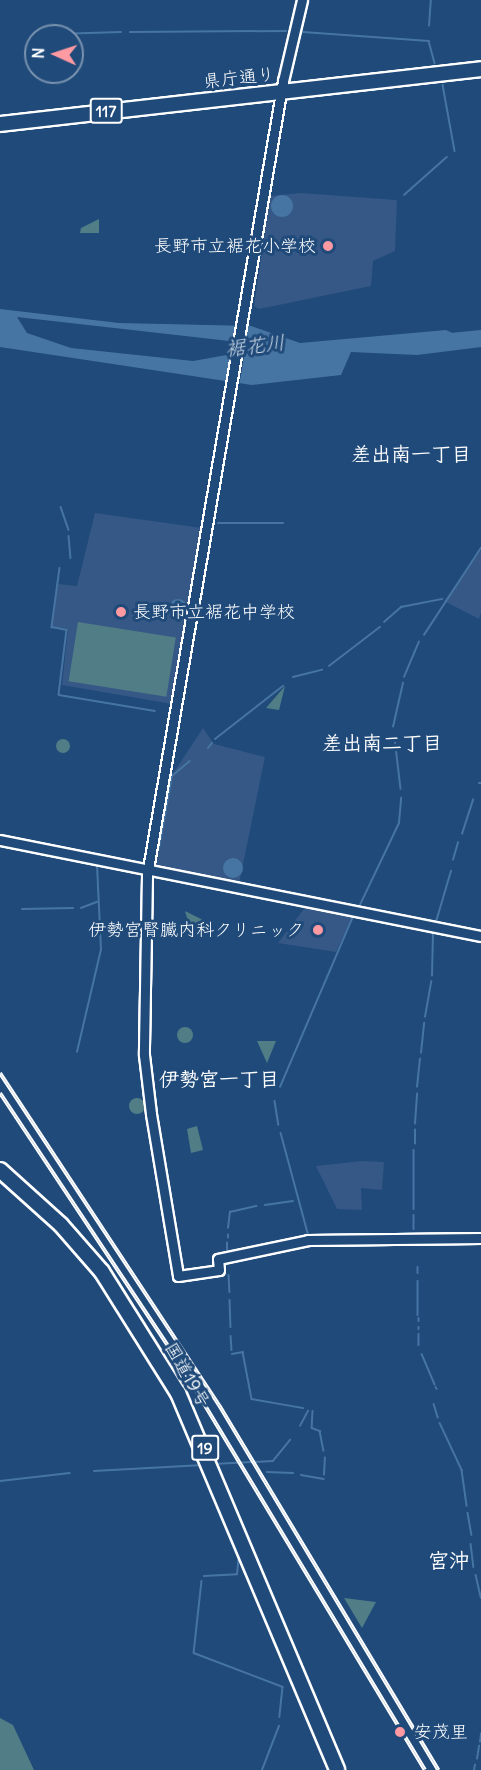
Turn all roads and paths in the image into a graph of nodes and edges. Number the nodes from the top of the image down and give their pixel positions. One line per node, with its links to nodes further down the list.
1 (302, 0): 3 (street)
2 (481, 69): 3 (highway, 県庁通り / 117)
3 (281, 92): 4 (highway, 県庁通り / 117); 6 (street)
4 (0, 124)
5 (0, 840): 6 (street)
6 (148, 870): 7 (street); 9 (street)
7 (481, 936)
8 (0, 1170): 10 (highway, 国道19号 / 19)
9 (481, 1238)
10 (338, 1770)

